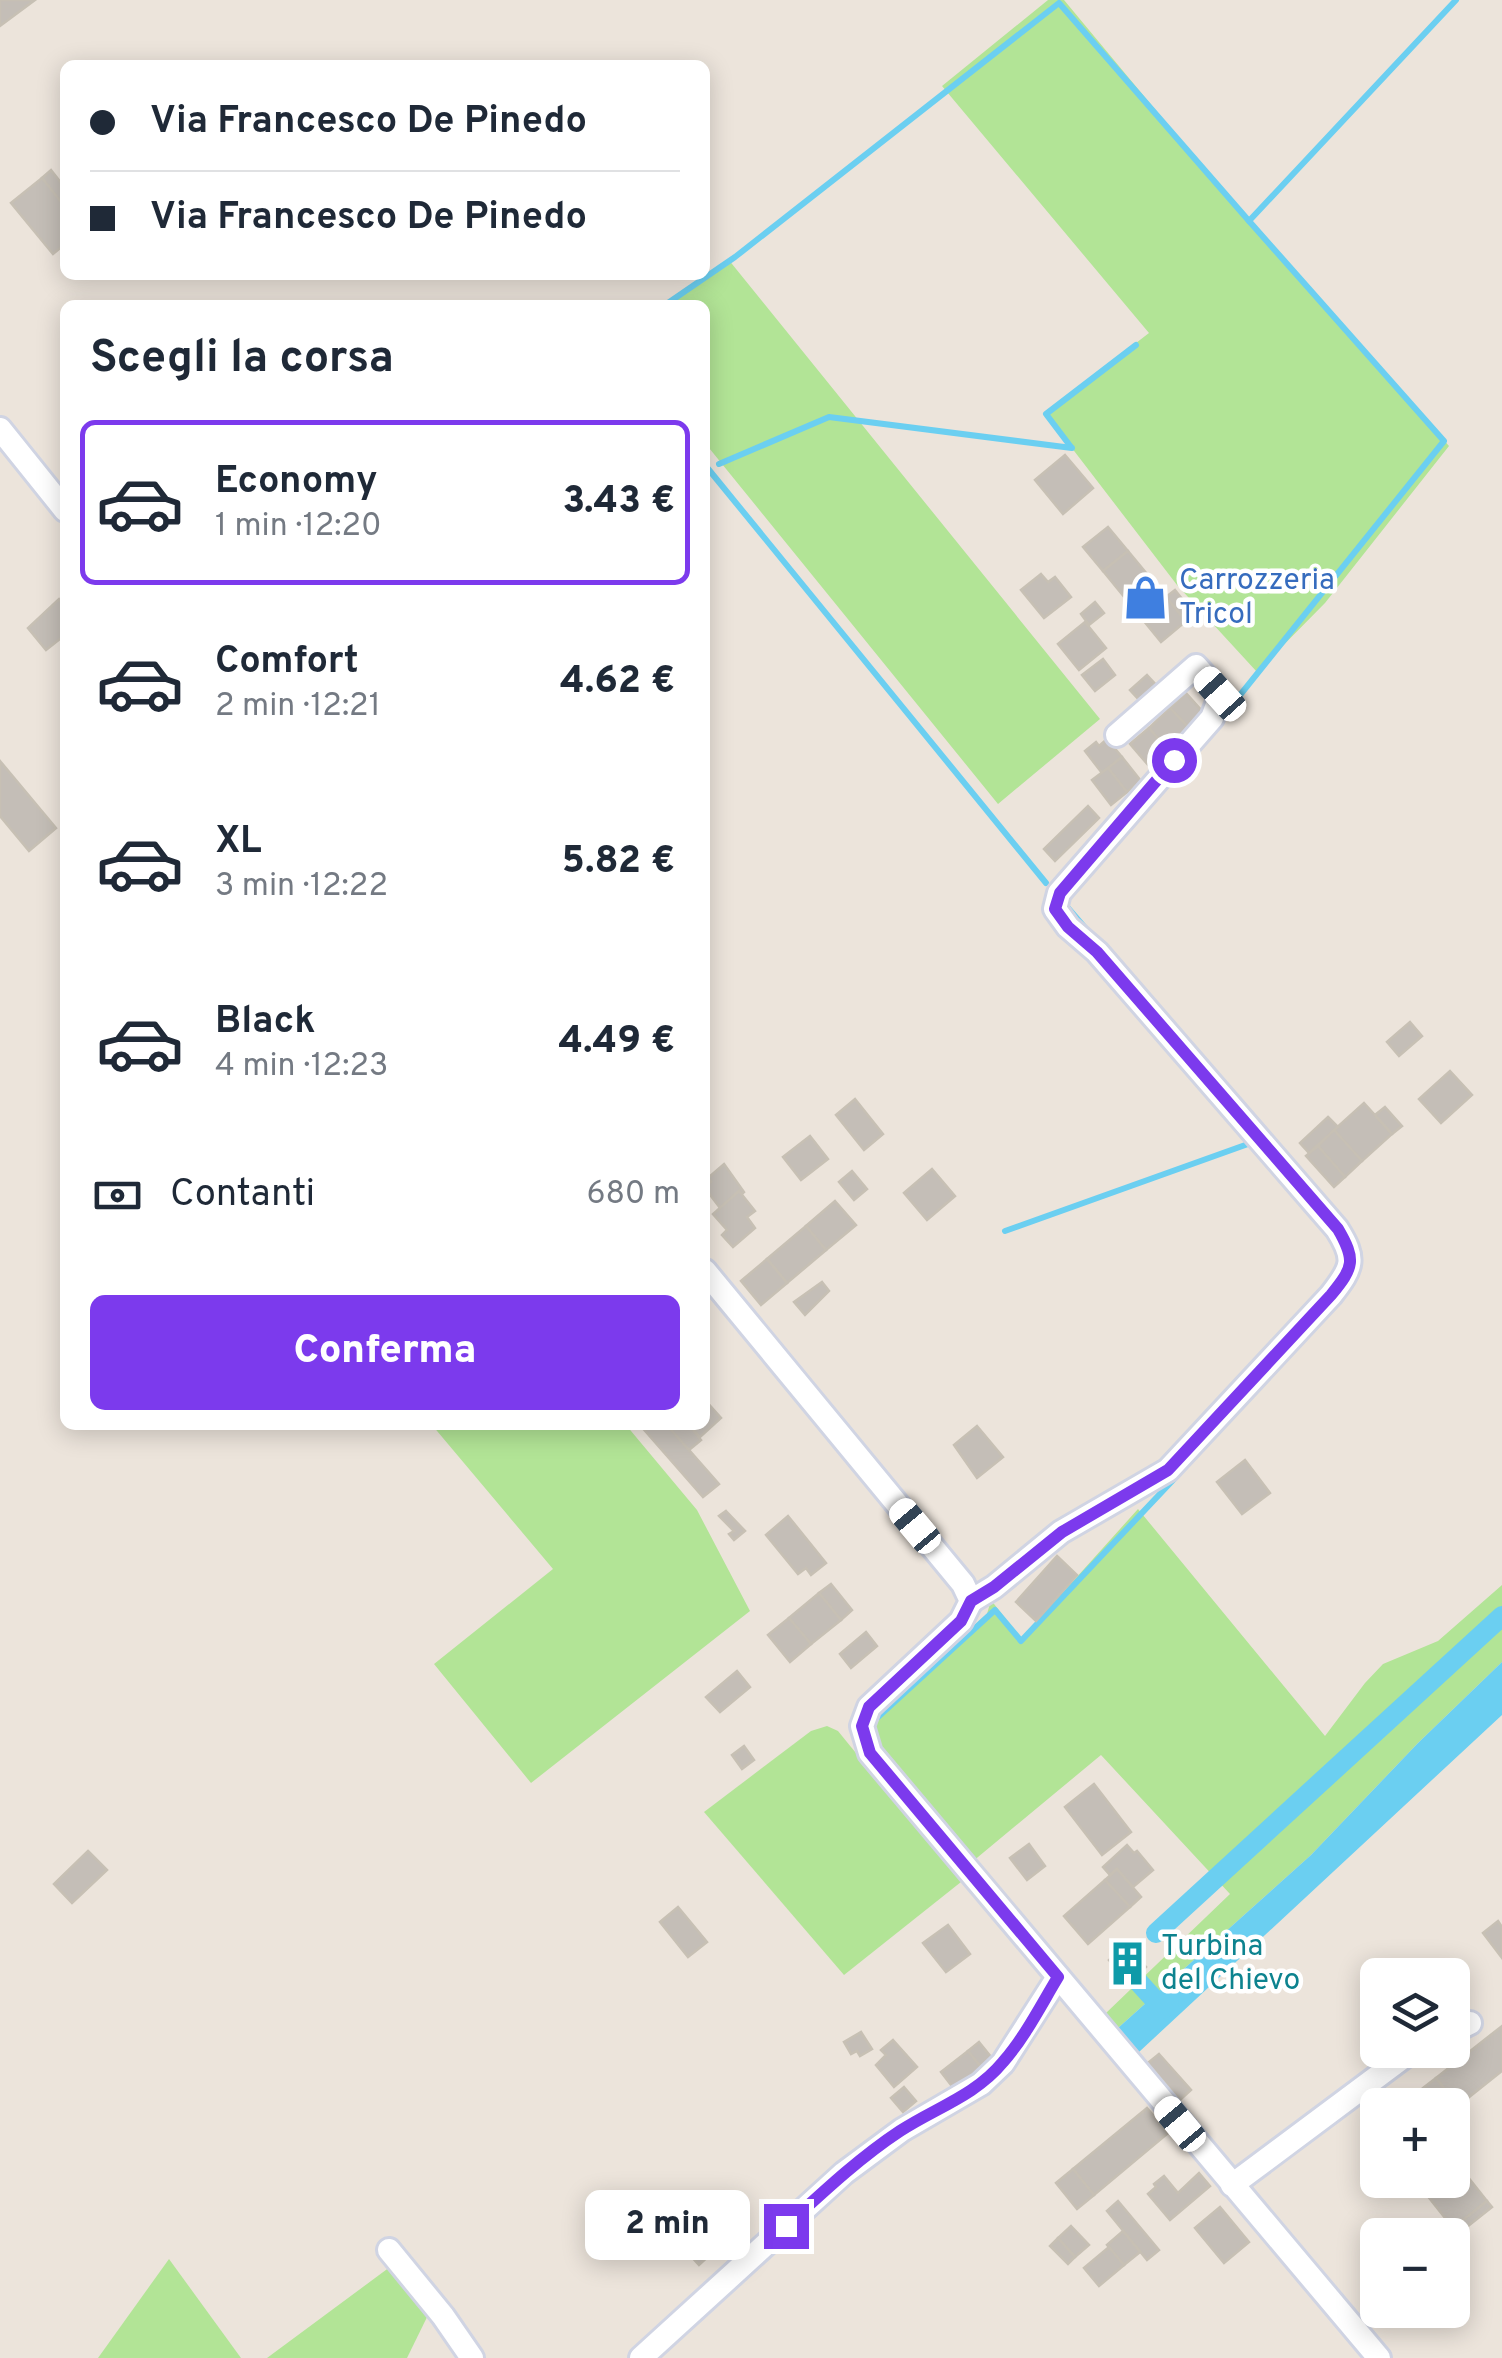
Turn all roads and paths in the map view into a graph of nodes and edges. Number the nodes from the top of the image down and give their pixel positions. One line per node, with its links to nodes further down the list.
1 (0, 429): 2 (street)
2 (60, 504)
3 (1117, 735): 5 (street)
4 (710, 1278): 5 (street)
5 (971, 1601): 6 (street)
6 (1058, 1977): 8 (street); 11 (street)
7 (1388, 2068): 8 (street)
8 (1232, 2184): 12 (street)
9 (389, 2250): 10 (street)
10 (472, 2358)
11 (641, 2358)
12 (1379, 2358)

